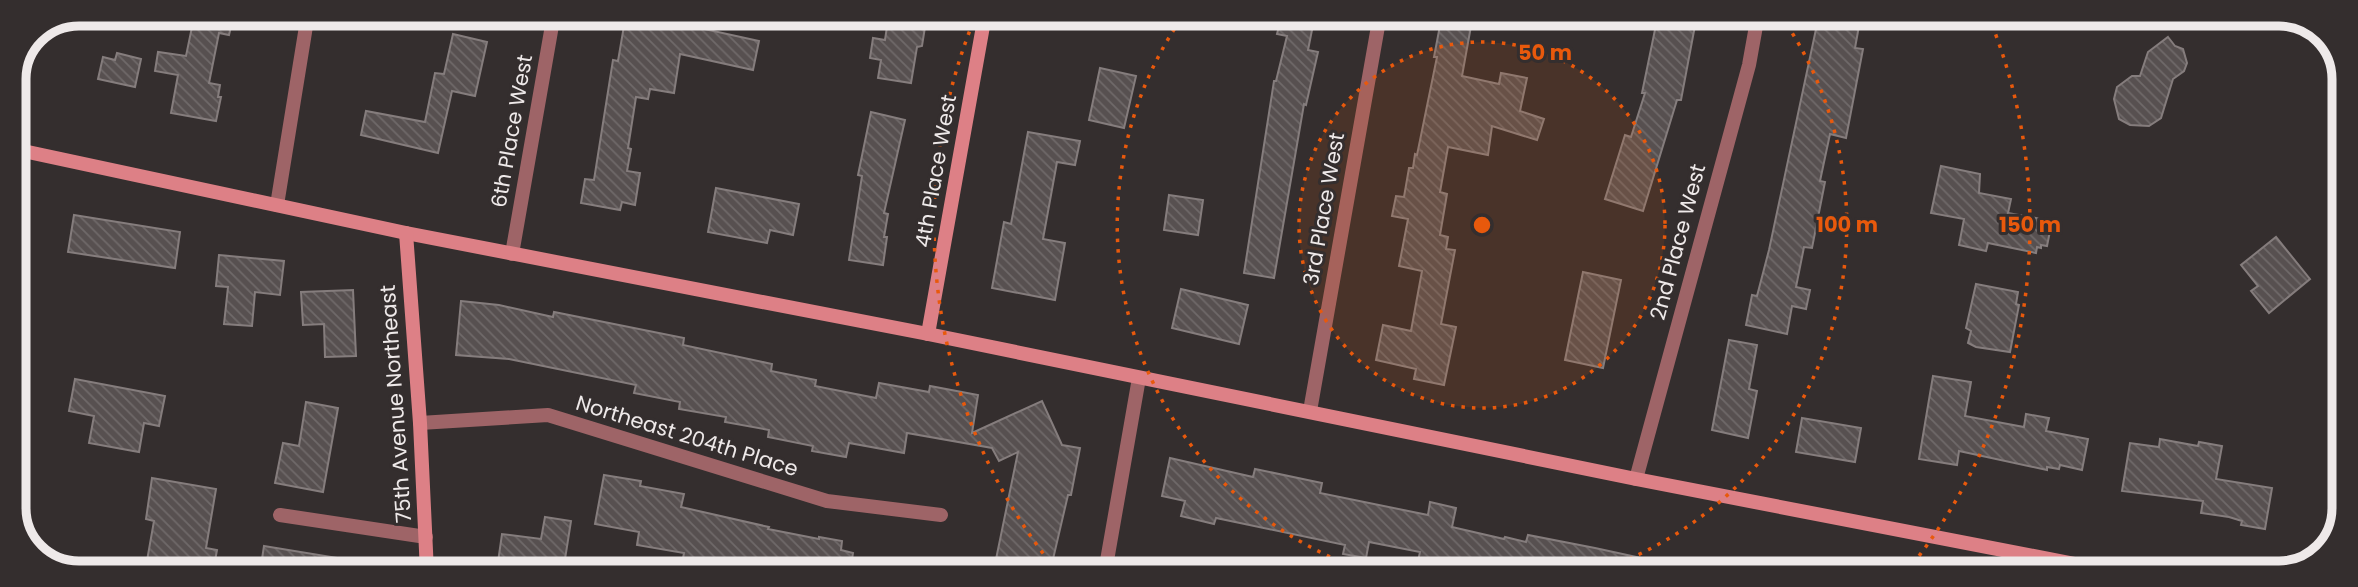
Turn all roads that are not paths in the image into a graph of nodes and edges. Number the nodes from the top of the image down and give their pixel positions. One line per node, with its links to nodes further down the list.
1 (306, 26): 7 (street)
2 (552, 26): 9 (street, 6th Place West)
3 (983, 26): 10 (street, 4th Place West)
4 (1378, 26): 12 (street, 3rd Place West)
5 (1756, 26): 14 (street, 2nd Place West)
6 (26, 152): 7 (street)
7 (277, 205): 8 (street)
8 (406, 233): 9 (street); 13 (street, 75th Avenue Northeast)
9 (512, 254): 10 (street)
10 (928, 334): 11 (street)
11 (1139, 378): 12 (street); 19 (street)
12 (1310, 411): 14 (street)
13 (420, 423): 16 (street, Northeast 204th Place); 17 (street, 75th Avenue Northeast)
14 (1636, 479): 20 (street)
15 (280, 514): 17 (street)
16 (941, 515)
17 (426, 537): 18 (street, 75th Avenue Northeast)
18 (426, 561)
19 (1107, 561)
20 (2059, 561)

